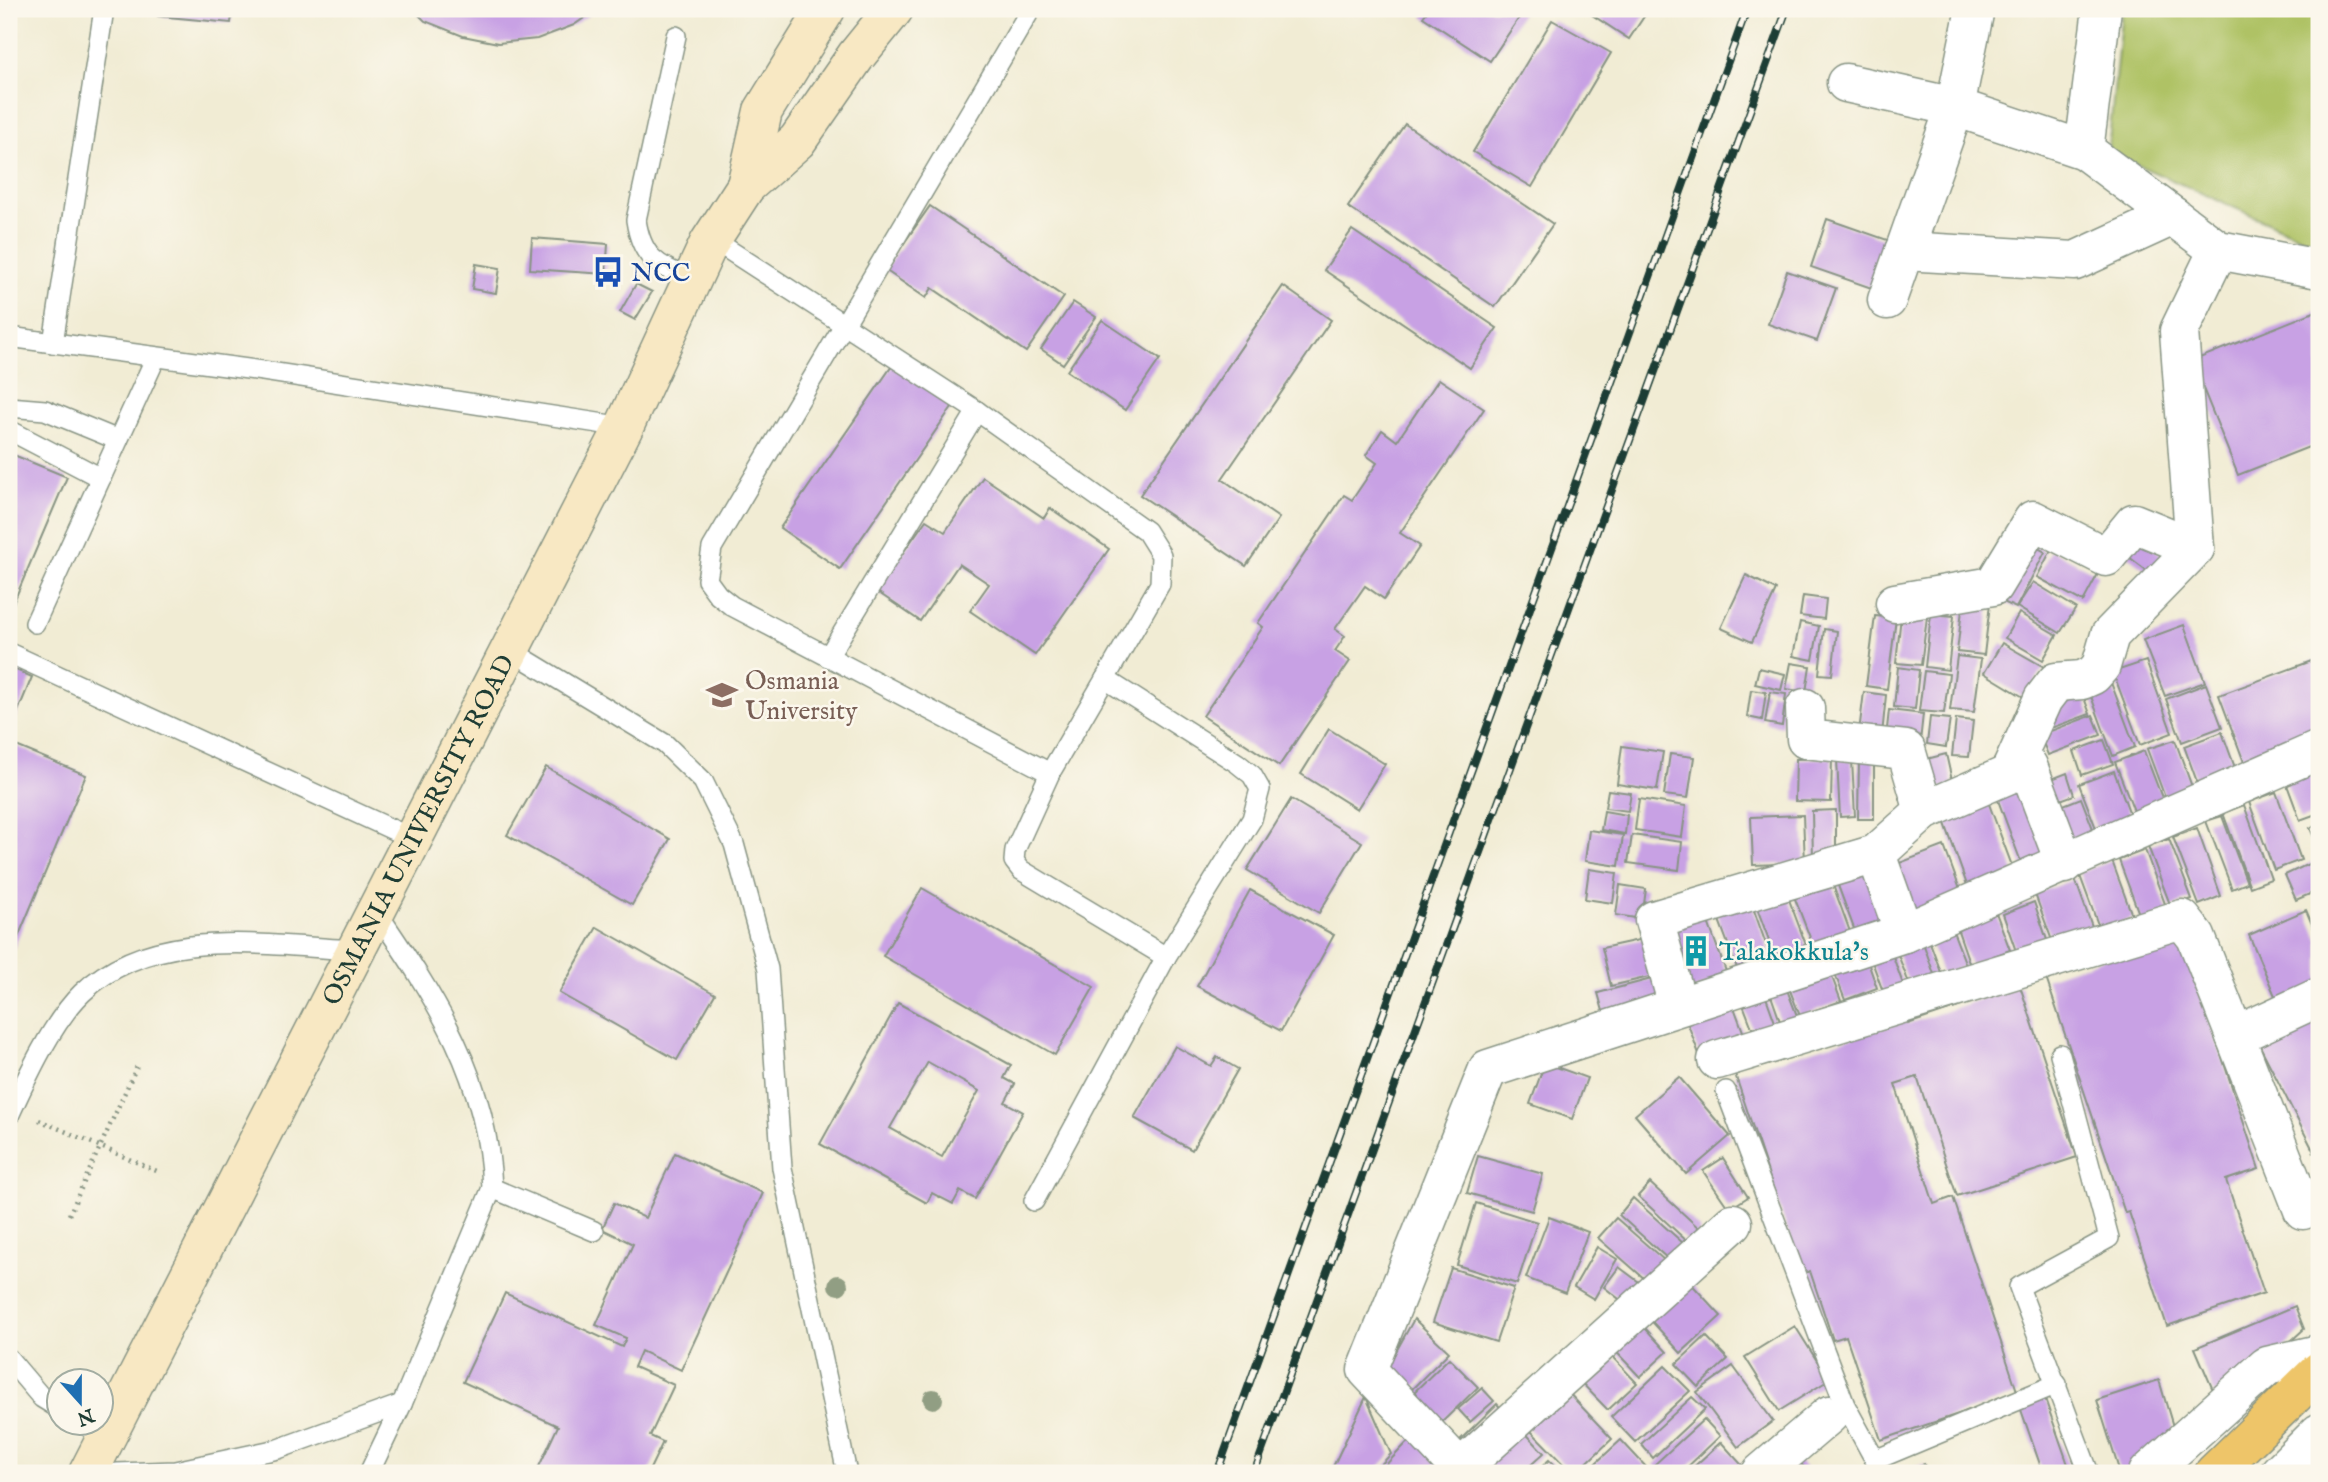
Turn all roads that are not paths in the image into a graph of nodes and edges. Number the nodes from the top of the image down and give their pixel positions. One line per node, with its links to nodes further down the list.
1 (104, 9): 21 (lane)
2 (826, 9): 11 (main road, OSMANIA UNIVERSITY ROAD)
3 (894, 9): 11 (main road, OSMANIA UNIVERSITY ROAD)
4 (1031, 9): 19 (lane)
5 (1975, 9): 9 (street)
6 (2102, 9): 10 (street)
7 (676, 36): 17 (lane)
8 (1846, 83): 9 (street)
9 (1955, 107): 10 (street); 15 (street)
10 (2084, 150): 12 (street)
11 (746, 186): 13 (main road, OSMANIA UNIVERSITY ROAD)
12 (2173, 216): 14 (street); 15 (street)
13 (712, 239): 17 (main road, OSMANIA UNIVERSITY ROAD); 19 (lane)
14 (2218, 250): 16 (street); 29 (street)
15 (1905, 251): 18 (street)
16 (2319, 269)
17 (692, 280): 25 (main road, OSMANIA UNIVERSITY ROAD)
18 (1887, 300)
19 (844, 324): 24 (lane); 34 (lane)
20 (9, 337): 21 (lane)
21 (53, 343): 22 (lane)
22 (156, 357): 25 (lane); 27 (lane)
23 (9, 407): 27 (lane)
24 (977, 411): 34 (lane); 35 (lane)
25 (624, 427): 32 (main road, OSMANIA UNIVERSITY ROAD)
26 (9, 430): 28 (lane)
27 (118, 440): 28 (lane)
28 (101, 478): 31 (lane)
29 (2195, 548): 30 (street); 39 (street)
30 (1895, 603)
31 (34, 623)
32 (510, 650): 41 (main road, OSMANIA UNIVERSITY ROAD); 72 (lane)
33 (9, 653): 41 (lane)
34 (828, 657): 38 (lane)
35 (1105, 678): 38 (lane); 47 (lane)
36 (1805, 708): 40 (street)
37 (2319, 750): 43 (street)
38 (1050, 773): 47 (lane)
39 (2009, 774): 40 (street); 43 (street)
40 (1924, 811): 42 (street)
41 (413, 839): 44 (main road, OSMANIA UNIVERSITY ROAD)
42 (1876, 854): 45 (street); 49 (street)
43 (2065, 864): 45 (street)
44 (376, 911): 46 (main road, OSMANIA UNIVERSITY ROAD); 54 (lane)
45 (1904, 933): 49 (street)
46 (356, 950): 53 (lane); 67 (main road, OSMANIA UNIVERSITY ROAD)
47 (1166, 957): 55 (lane)
48 (2319, 997): 50 (street)
49 (1678, 1006): 69 (street)
50 (2235, 1036): 52 (street); 56 (street)
51 (2060, 1054): 62 (lane)
52 (1721, 1076): 62 (lane)
53 (10, 1113)
54 (492, 1188): 58 (lane); 64 (lane)
55 (1034, 1200)
56 (2303, 1210)
57 (1733, 1223): 69 (street)
58 (594, 1231)
59 (2319, 1354): 75 (street)
60 (9, 1359): 63 (lane)
61 (2308, 1382): 76 (main road)
62 (2057, 1384): 74 (lane)
63 (46, 1400)
64 (402, 1404): 68 (lane); 71 (lane)
65 (1829, 1415): 73 (street)
66 (2319, 1433): 77 (street)
67 (101, 1445): 68 (lane); 70 (main road, OSMANIA UNIVERSITY ROAD)
68 (215, 1469)
69 (1462, 1471)
70 (88, 1473)
71 (369, 1473)
72 (847, 1473)
73 (1761, 1473)
74 (2089, 1473)
75 (2148, 1473)
76 (2214, 1473)
77 (2279, 1473)

